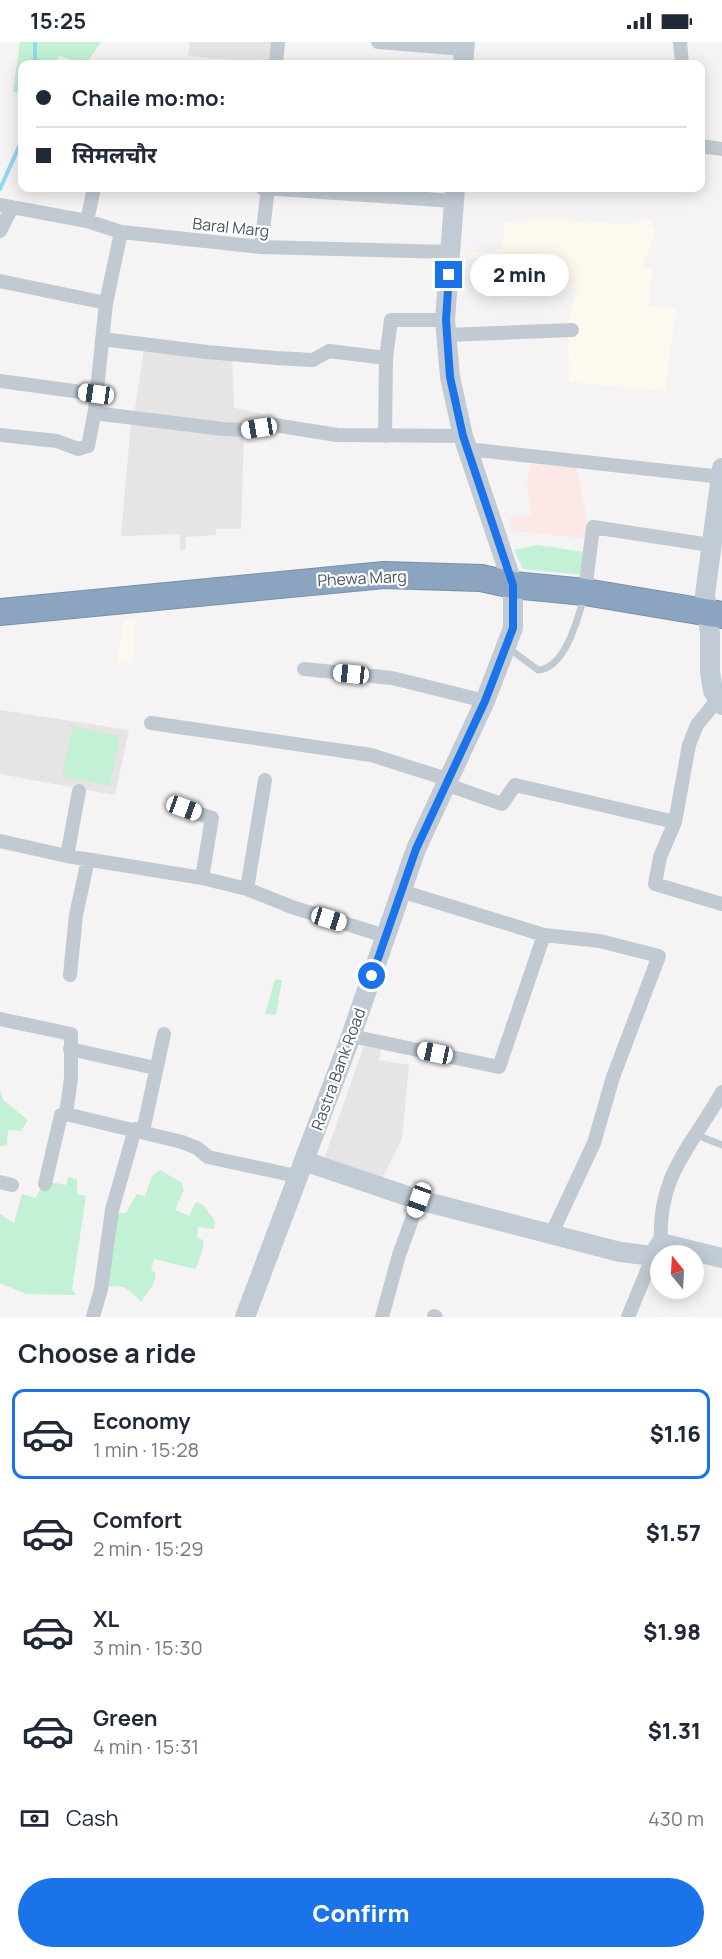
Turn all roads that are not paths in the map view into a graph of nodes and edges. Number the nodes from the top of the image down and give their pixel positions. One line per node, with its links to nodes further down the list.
1 (278, 42): 5 (street)
2 (378, 42): 4 (street)
3 (680, 42): 6 (street)
4 (464, 52)
5 (276, 60)
6 (682, 60)
7 (705, 147): 8 (street)
8 (722, 149)
9 (93, 192): 14 (street)
10 (266, 192): 17 (street)
11 (391, 192): 12 (street)
12 (454, 194): 18 (main road, Rastra Bank Road)
13 (6, 206): 14 (street, Baral Marg); 15 (street)
14 (87, 221): 16 (street, Baral Marg)
15 (0, 231)
16 (121, 232): 17 (street, Baral Marg); 20 (street)
17 (261, 247): 18 (street, Baral Marg)
18 (450, 252): 21 (main road, Rastra Bank Road)
19 (0, 281): 20 (street)
20 (106, 303): 23 (street)
21 (446, 328): 22 (street); 24 (street); 30 (main road, Rastra Bank Road)
22 (572, 330)
23 (102, 339): 24 (street); 26 (street)
24 (386, 358): 29 (street)
25 (0, 381): 26 (street)
26 (96, 394): 27 (street)
27 (95, 410): 28 (street); 29 (street)
28 (0, 435)
29 (385, 436): 30 (street)
30 (465, 442): 31 (street); 33 (main road, Rastra Bank Road)
31 (722, 474): 32 (main road)
32 (710, 545): 34 (street); 36 (main road)
33 (513, 585): 34 (highway, Phewa Marg); 35 (highway, Phewa Marg); 37 (main road, Rastra Bank Road)
34 (585, 592): 36 (highway, Phewa Marg); 37 (lane)
35 (0, 612)
36 (714, 614): 40 (main road)
37 (507, 647): 39 (main road, Rastra Bank Road)
38 (304, 669): 39 (street)
39 (485, 701): 43 (main road, Rastra Bank Road)
40 (720, 702): 46 (street)
41 (151, 723): 43 (street)
42 (265, 780): 51 (street)
43 (446, 782): 46 (street); 52 (main road, Rastra Bank Road)
44 (79, 791): 48 (street)
45 (184, 808): 50 (street)
46 (675, 822): 53 (street)
47 (0, 841): 48 (street)
48 (67, 856): 49 (street)
49 (88, 860): 50 (street); 56 (street)
50 (202, 878): 51 (street)
51 (247, 889): 55 (street)
52 (401, 891): 54 (street); 55 (main road, Rastra Bank Road)
53 (722, 904)
54 (544, 935): 59 (street); 71 (street)
55 (386, 936): 59 (main road, Rastra Bank Road)
56 (70, 975)
57 (0, 1019): 60 (street)
58 (164, 1034): 61 (street)
59 (351, 1036): 68 (main road, Rastra Bank Road)
60 (70, 1049): 61 (street); 64 (street)
61 (154, 1068): 65 (street)
62 (722, 1092): 63 (street)
63 (718, 1109): 66 (street)
64 (66, 1113): 65 (street); 69 (street)
65 (139, 1130): 68 (street); 77 (street)
66 (694, 1134): 67 (lane); 72 (street)
67 (722, 1145)
68 (300, 1168): 70 (main road); 78 (main road, Rastra Bank Road)
69 (45, 1184)
70 (419, 1200): 71 (main road); 79 (street)
71 (551, 1235): 73 (main road)
72 (657, 1245)
73 (650, 1250)
74 (704, 1256): 75 (main road)
75 (722, 1258)
76 (650, 1265): 80 (street)
77 (93, 1317)
78 (245, 1317)
79 (382, 1317)
80 (628, 1317)

